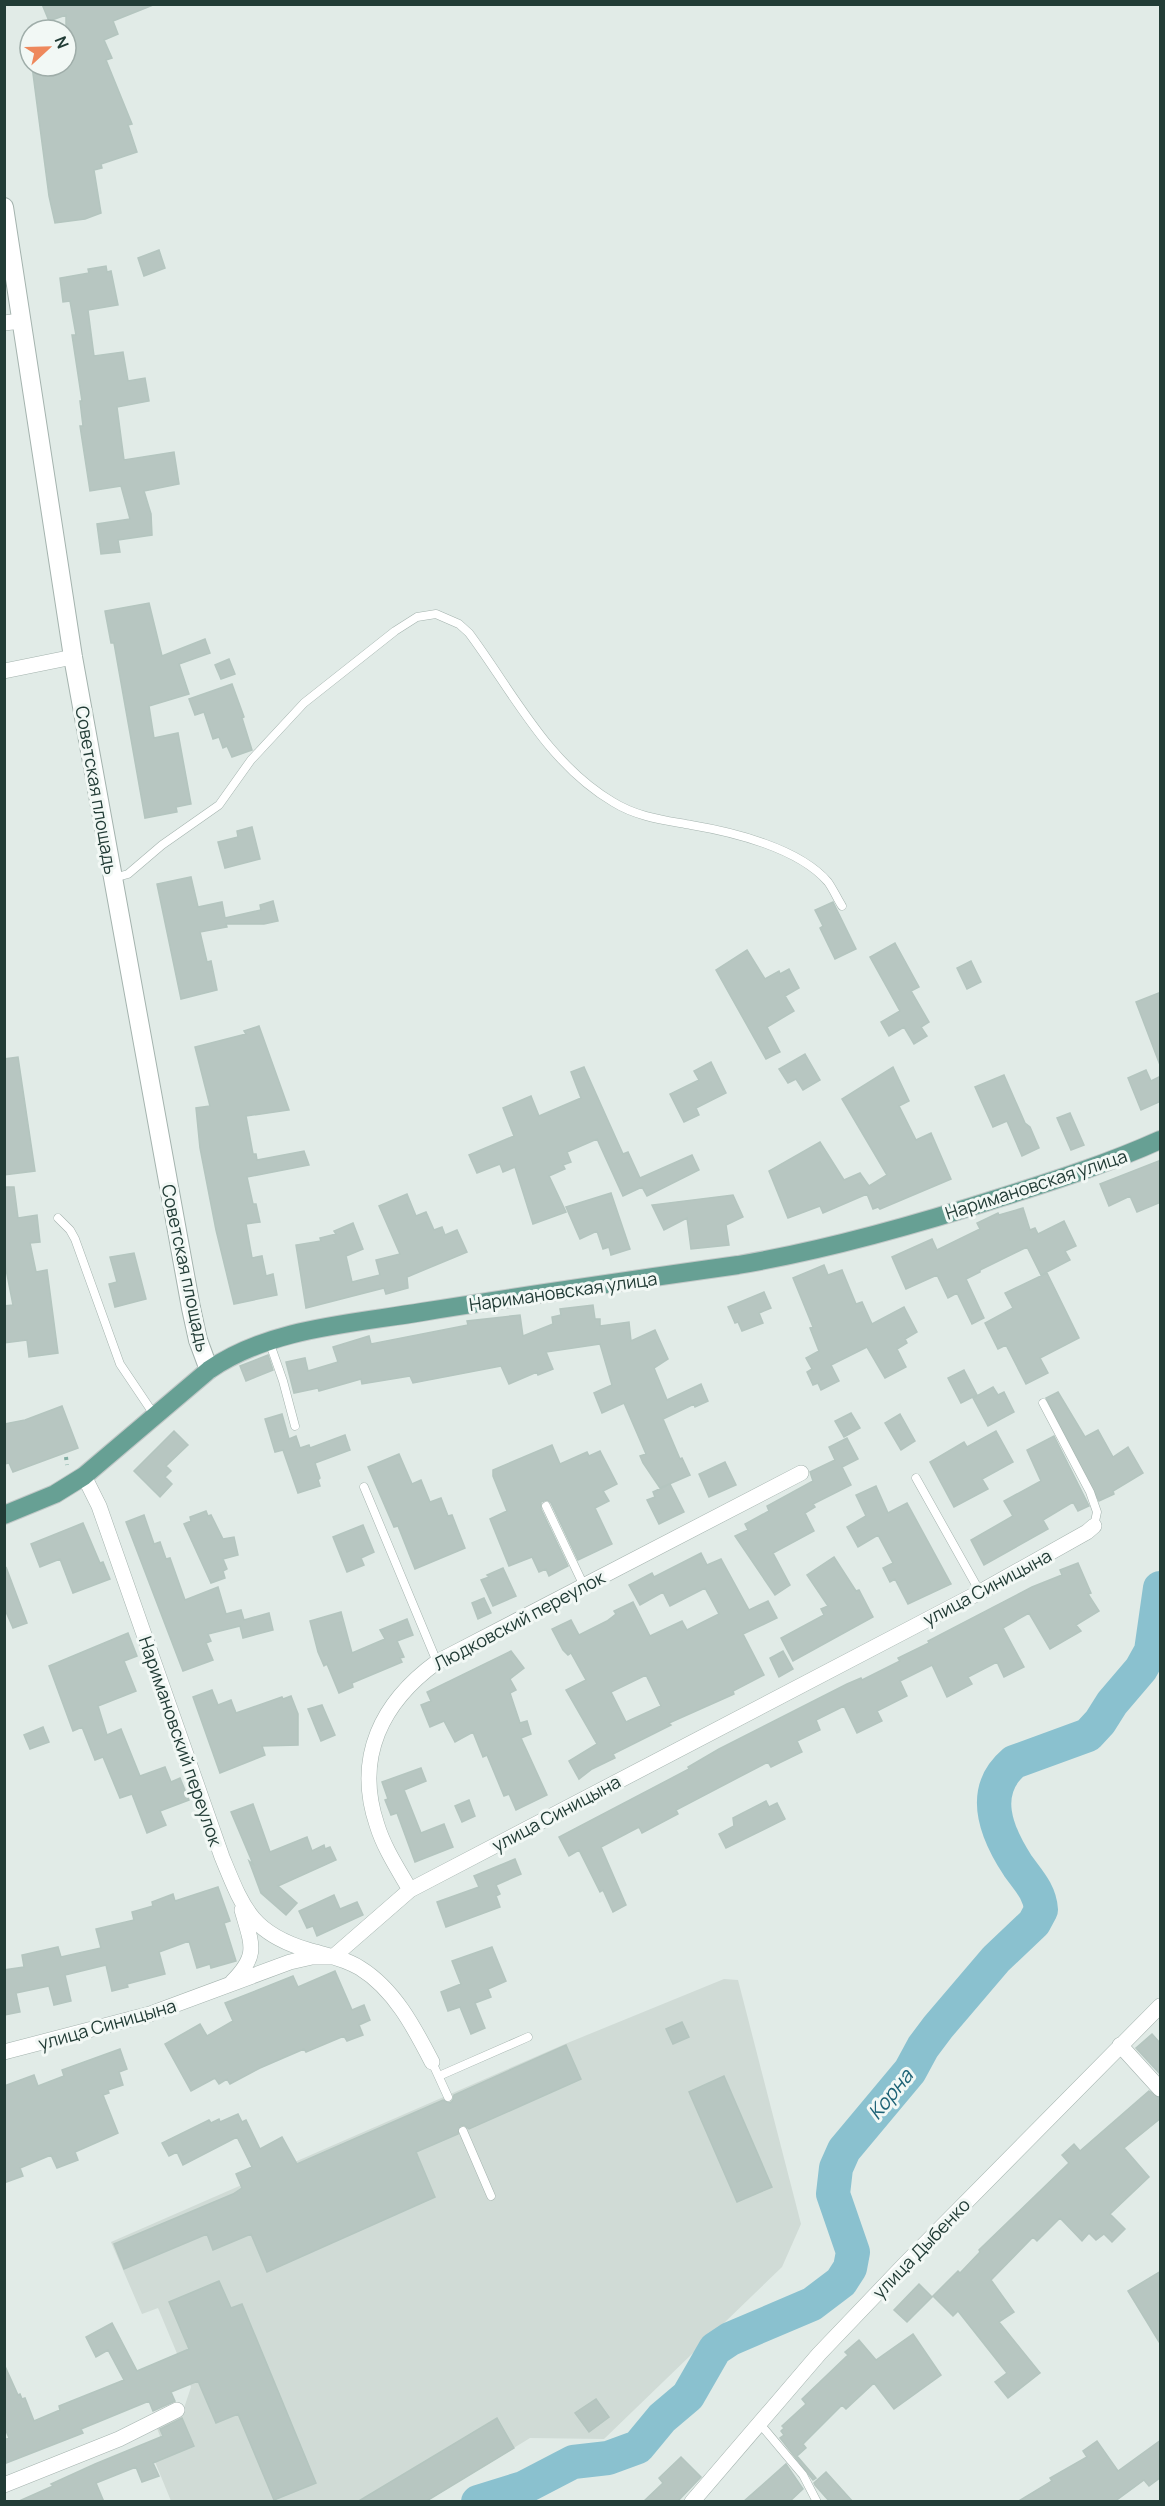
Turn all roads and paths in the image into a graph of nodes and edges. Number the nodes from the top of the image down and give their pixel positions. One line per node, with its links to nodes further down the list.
1 (4, 207): 2 (street, Советская площадь)
2 (13, 322): 3 (street, Советская площадь)
3 (73, 657): 4 (street); 5 (street, Советская площадь)
4 (4, 671)
5 (113, 878): 6 (lane); 10 (street, Советская площадь)
6 (842, 906)
7 (1161, 1140): 9 (main road, Наримановская улица)
8 (58, 1218): 12 (lane)
9 (269, 1341): 10 (main road, Наримановская улица); 13 (lane)
10 (208, 1370): 12 (main road, Наримановская улица)
11 (1043, 1403): 20 (lane)
12 (154, 1416): 15 (main road, Наримановская улица)
13 (295, 1426)
14 (801, 1473): 21 (street, Людковский переулок)
15 (84, 1476): 19 (main road, Наримановская улица); 25 (street, Наримановский переулок)
16 (916, 1478): 22 (lane)
17 (364, 1487): 23 (lane)
18 (546, 1506): 21 (lane)
19 (4, 1515)
20 (1094, 1526): 22 (street, улица Синицына)
21 (584, 1586): 23 (street, Людковский переулок)
22 (980, 1592): 24 (street, улица Синицына)
23 (437, 1662): 24 (street, Людковский переулок)
24 (410, 1890): 26 (street, улица Синицына)
25 (240, 1903): 26 (street, Наримановский переулок); 27 (street)
26 (333, 1957): 27 (street, улица Синицына); 32 (street, Наримановский переулок)
27 (227, 1987): 31 (street, улица Синицына)
28 (1161, 2006): 30 (street, улица Дыбенко)
29 (528, 2037): 33 (lane)
30 (1120, 2045): 34 (street); 39 (street, улица Дыбенко)
31 (4, 2052)
32 (432, 2062): 33 (lane)
33 (439, 2076): 35 (lane)
34 (1161, 2088)
35 (448, 2097)
36 (463, 2131): 37 (lane)
37 (491, 2196)
38 (177, 2410): 40 (street)
39 (760, 2424): 41 (street, улица Дыбенко); 42 (lane)
40 (4, 2485)
41 (692, 2502)
42 (817, 2502)

